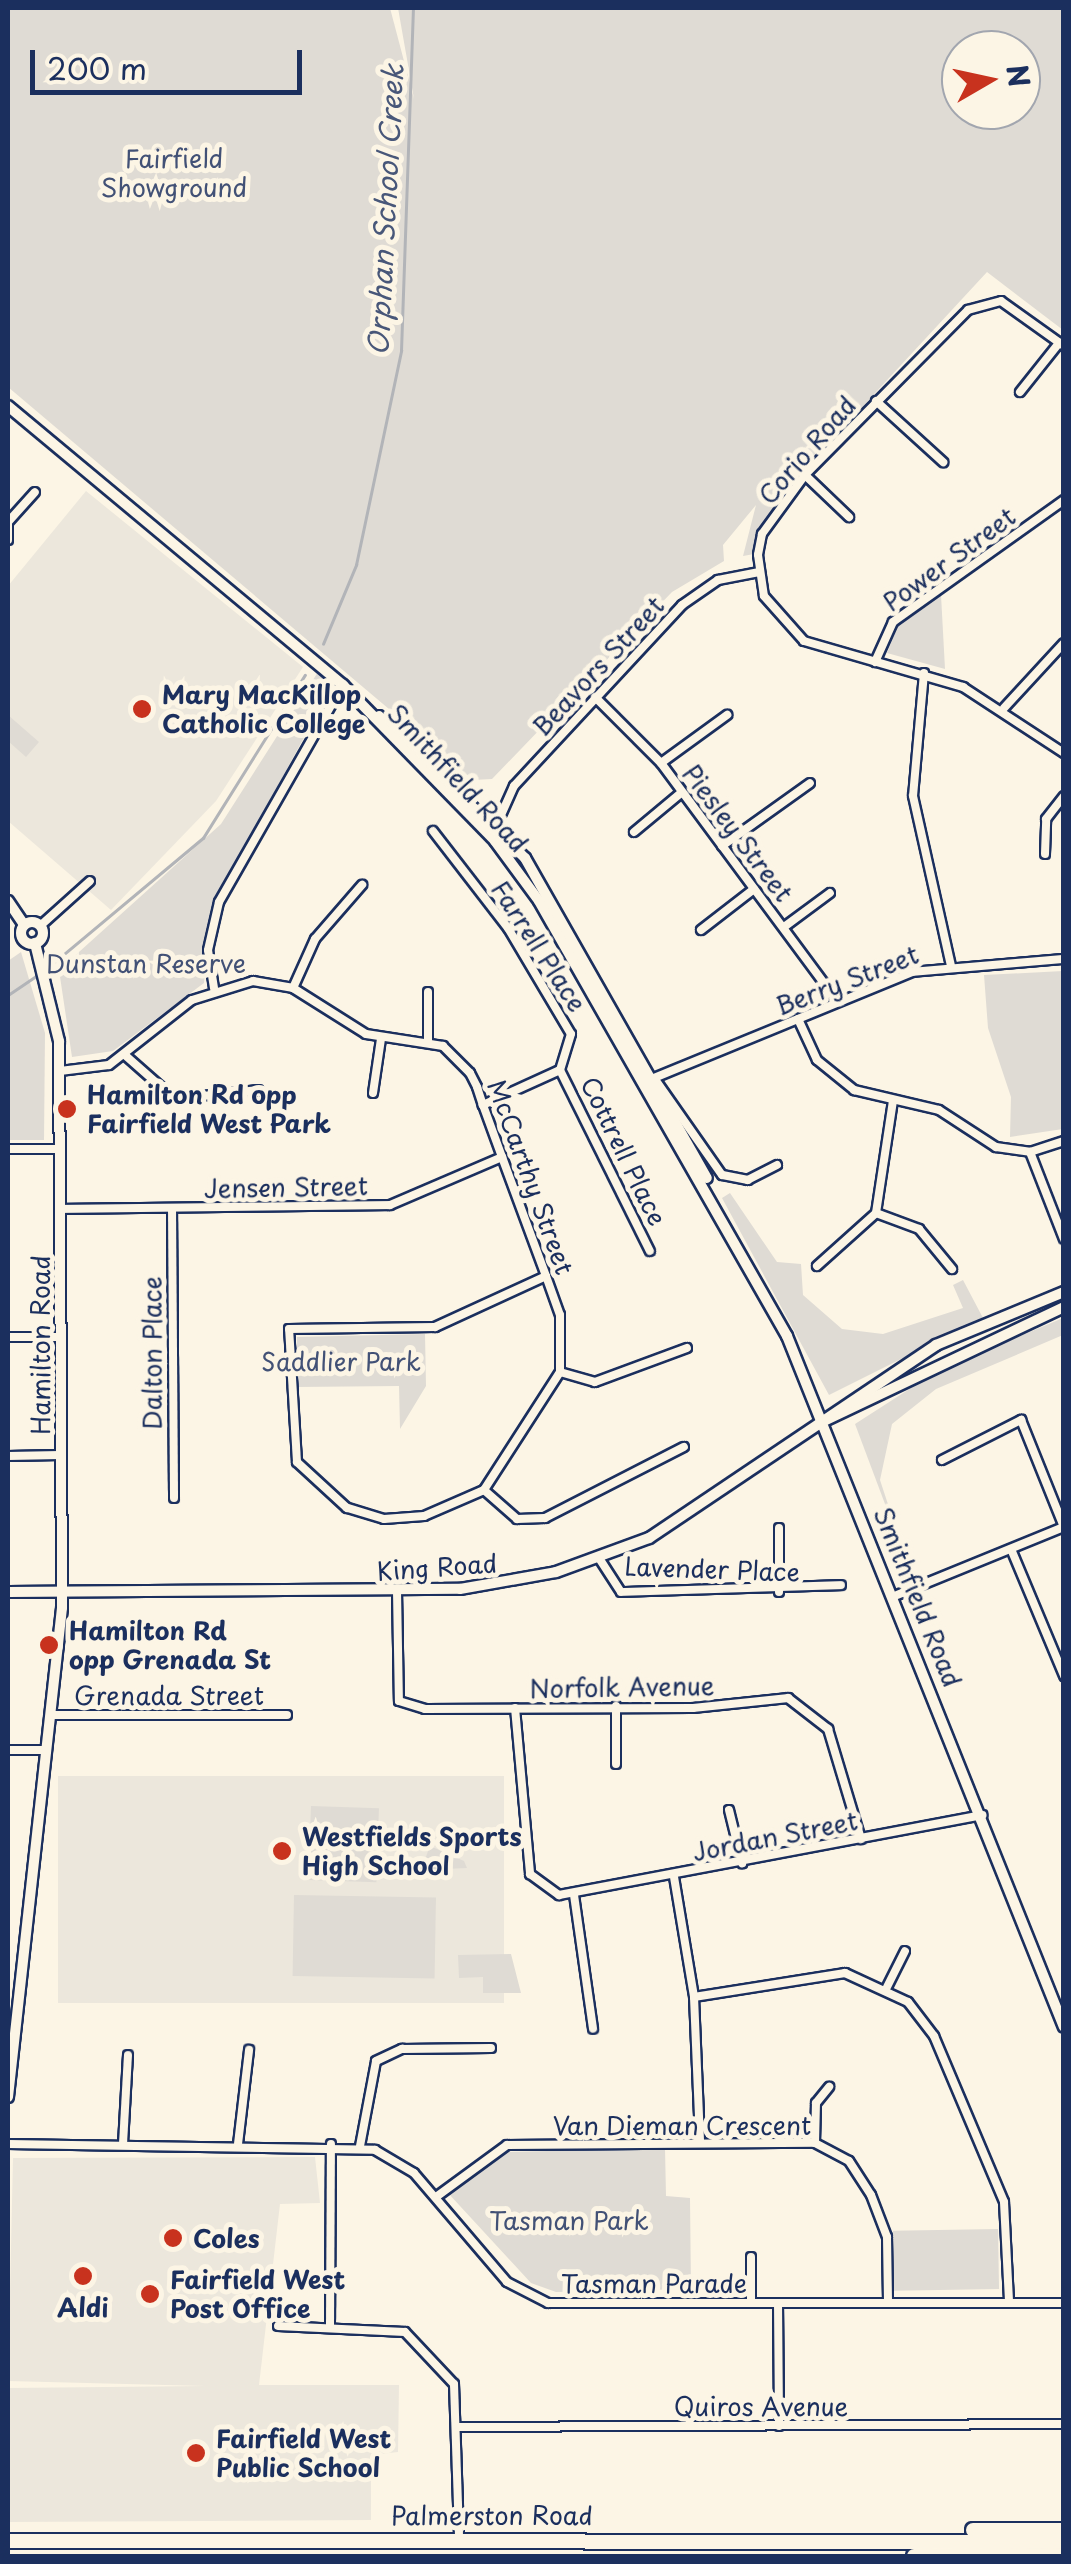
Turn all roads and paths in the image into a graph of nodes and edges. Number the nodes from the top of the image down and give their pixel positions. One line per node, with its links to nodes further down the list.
1 (1061, 345): 2 (street); 3 (street, Corio Road)
2 (1020, 392)
3 (876, 401): 5 (street); 6 (street, Corio Road)
4 (8, 406): 16 (main road, Smithfield Road)
5 (944, 462)
6 (804, 476): 9 (street); 12 (street, Corio Road)
7 (35, 492): 10 (street)
8 (1064, 500): 14 (street, Power Street)
9 (849, 517)
10 (8, 523): 11 (street)
11 (8, 540)
12 (759, 572): 14 (street); 17 (street, Beavors Street)
13 (1064, 643): 19 (street)
14 (876, 662): 15 (street)
15 (924, 673): 19 (street); 44 (street)
16 (343, 685): 18 (main road, Smithfield Road); 45 (street)
17 (595, 696): 22 (street, Piesley Street); 27 (street, Beavors Street)
18 (358, 700): 23 (main road, Smithfield Road); 27 (main road, Smithfield Road)
19 (1004, 708): 21 (street)
20 (726, 714): 22 (street)
21 (1064, 753)
22 (661, 763): 25 (street, Piesley Street)
23 (428, 774): 27 (main road); 40 (main road, Smithfield Road)
24 (810, 783): 30 (street)
25 (682, 792): 29 (street); 30 (street, Piesley Street)
26 (1064, 796): 31 (street)
27 (497, 824): 40 (main road); 56 (main road, Smithfield Road)
28 (433, 831): 54 (street, Farrell Place)
29 (634, 832)
30 (722, 846): 34 (street, Piesley Street)
31 (1045, 854)
32 (90, 881): 38 (street)
33 (362, 885): 46 (street)
34 (754, 890): 39 (street, Piesley Street); 41 (street)
35 (830, 893): 39 (street)
36 (8, 901): 37 (main road)
37 (24, 925): 38 (main road); 42 (main road, Hamilton Road)
38 (40, 926): 42 (main road)
39 (784, 928): 48 (street, Piesley Street)
40 (557, 929): 49 (main road, Smithfield Road)
41 (702, 930)
42 (35, 943): 55 (main road, Hamilton Road)
43 (1064, 959): 44 (street, Berry Street)
44 (951, 966): 48 (street, Berry Street)
45 (214, 988): 46 (street); 53 (street)
46 (293, 988): 51 (street)
47 (428, 992): 52 (street)
48 (838, 1002): 50 (street, Berry Street)
49 (602, 1011): 56 (main road); 66 (main road, Smithfield Road)
50 (798, 1019): 56 (street, Berry Street); 59 (street)
51 (381, 1039): 52 (street); 58 (street)
52 (428, 1040): 60 (street, McCarthy Street)
53 (126, 1056): 55 (street); 57 (street)
54 (560, 1070): 60 (street); 75 (street, Cottrell Place)
55 (60, 1071): 63 (main road, Hamilton Road)
56 (654, 1078): 66 (main road); 68 (street); 69 (main road, Smithfield Road)
57 (260, 1090)
58 (373, 1093)
59 (893, 1100): 64 (street); 73 (street)
60 (483, 1105): 65 (street, McCarthy Street)
61 (1064, 1141): 64 (street)
62 (8, 1149): 63 (street)
63 (60, 1149): 71 (main road, Hamilton Road)
64 (1030, 1152): 74 (street)
65 (502, 1157): 72 (street, Jensen Street); 78 (street, McCarthy Street)
66 (687, 1160): 70 (main road, Smithfield Road)
67 (778, 1165): 68 (street)
68 (718, 1171): 69 (street)
69 (707, 1178): 70 (main road, Smithfield Road)
70 (712, 1194): 85 (main road, Smithfield Road)
71 (60, 1208): 72 (street, Jensen Street); 82 (main road, Hamilton Road)
72 (172, 1208): 91 (street, Dalton Place)
73 (876, 1214): 76 (street); 77 (street)
74 (1064, 1239)
75 (650, 1251)
76 (817, 1266)
77 (952, 1269)
78 (546, 1276): 84 (street, McCarthy Street); 90 (street)
79 (1064, 1292): 85 (main road, King Road)
80 (1064, 1307): 85 (main road, King Road)
81 (8, 1337): 82 (street)
82 (59, 1337): 87 (main road, Hamilton Road)
83 (687, 1348): 84 (street)
84 (560, 1372): 90 (street)
85 (825, 1420): 95 (main road, King Road); 101 (main road, Smithfield Road)
86 (684, 1447): 90 (street)
87 (60, 1455): 88 (street); 99 (main road, Hamilton Road)
88 (8, 1456)
89 (942, 1460): 92 (street)
90 (484, 1490)
91 (174, 1498)
92 (1064, 1527): 94 (street)
93 (779, 1528): 100 (street)
94 (1011, 1549): 101 (street); 102 (street)
95 (599, 1558): 97 (main road, King Road); 100 (street, Lavender Place)
96 (842, 1585): 100 (street, Lavender Place)
97 (397, 1591): 99 (main road, King Road); 104 (street, Norfolk Avenue)
98 (8, 1592): 99 (main road, King Road)
99 (62, 1592): 105 (main road, Hamilton Road)
100 (779, 1592)
101 (897, 1595): 111 (main road, Smithfield Road)
102 (1064, 1676)
103 (616, 1706): 104 (street, Norfolk Avenue); 109 (street); 112 (street, Norfolk Avenue)
104 (515, 1708): 115 (street)
105 (51, 1715): 106 (street, Grenada Street); 108 (main road, Hamilton Road)
106 (287, 1715)
107 (8, 1750): 108 (street)
108 (46, 1750): 125 (main road, Hamilton Road)
109 (616, 1764)
110 (729, 1810): 113 (street)
111 (983, 1815): 112 (street, Jordan Street); 119 (main road, Smithfield Road)
112 (861, 1839): 113 (street, Jordan Street)
113 (742, 1864): 114 (street, Jordan Street)
114 (674, 1877): 115 (street, Jordan Street); 118 (street)
115 (574, 1895): 120 (street)
116 (905, 1951): 117 (street)
117 (887, 1986): 118 (street); 136 (street)
118 (694, 1997): 126 (street)
119 (1063, 2024)
120 (593, 2029)
121 (491, 2048): 132 (street)
122 (249, 2050): 130 (street)
123 (128, 2056): 129 (street)
124 (829, 2087): 127 (street)
125 (8, 2097)
126 (700, 2142): 127 (street, Van Dieman Crescent); 133 (street, Van Dieman Crescent)
127 (815, 2143): 135 (street, Van Dieman Crescent)
128 (8, 2144): 129 (street, Tasman Parade)
129 (123, 2144): 130 (street, Tasman Parade)
130 (238, 2144): 131 (street, Tasman Parade)
131 (331, 2144): 132 (street, Tasman Parade); 141 (street)
132 (360, 2146): 133 (street, Tasman Parade)
133 (436, 2197): 137 (street, Tasman Parade)
134 (752, 2257): 137 (street)
135 (888, 2302): 136 (street, Tasman Parade); 138 (street, Tasman Parade)
136 (1010, 2302): 139 (street, Tasman Parade)
137 (751, 2303): 138 (street, Tasman Parade)
138 (778, 2303): 143 (street)
139 (1064, 2303)
140 (278, 2326): 141 (street)
141 (330, 2326): 144 (street)
142 (1064, 2424): 143 (street, Quiros Avenue)
143 (779, 2426): 144 (street, Quiros Avenue)
144 (459, 2427): 147 (street)
145 (1064, 2530): 146 (highway)
146 (787, 2536): 147 (highway, Palmerston Road); 149 (highway, Palmerston Road)
147 (459, 2538): 148 (highway, Palmerston Road)
148 (8, 2541)
149 (1064, 2542)
150 (914, 2556): 151 (highway)
151 (978, 2556): 152 (highway)
152 (1064, 2556)

